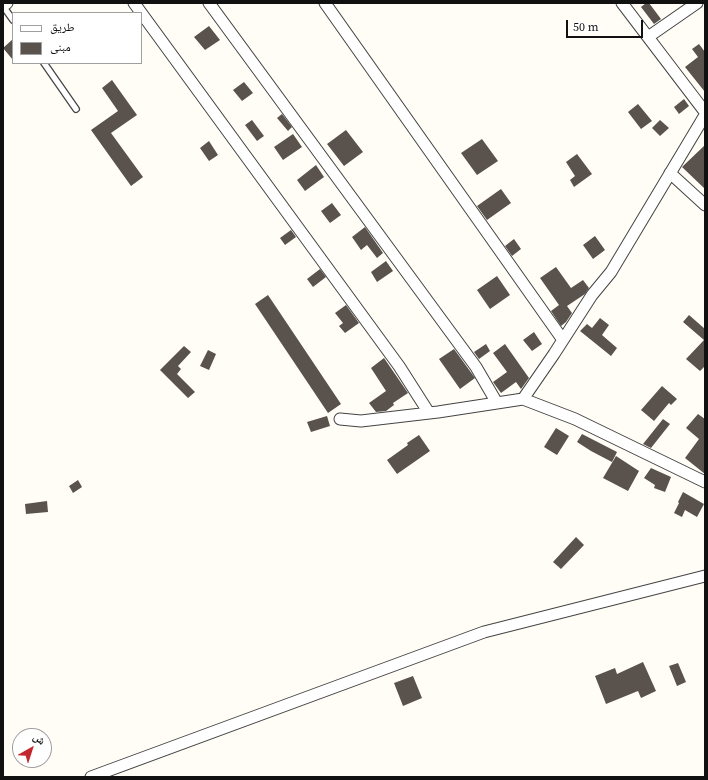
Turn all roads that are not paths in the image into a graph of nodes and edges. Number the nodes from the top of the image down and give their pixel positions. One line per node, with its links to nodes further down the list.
1 (7, 3): 7 (street)
2 (134, 3): 8 (street)
3 (209, 3): 20 (street)
4 (325, 3): 18 (street)
5 (622, 3): 11 (street)
6 (697, 3): 11 (street)
7 (3, 6): 10 (lane)
8 (141, 12)
9 (142, 14): 21 (street)
10 (12, 19)
11 (648, 37): 14 (street)
12 (45, 64): 13 (lane)
13 (76, 109)
14 (705, 112)
15 (705, 115): 16 (street)
16 (670, 174): 17 (street); 18 (street)
17 (705, 205)
18 (563, 340): 19 (street)
19 (523, 399): 20 (street); 23 (street)
20 (496, 403): 21 (street)
21 (429, 413): 22 (street)
22 (340, 419)
23 (705, 482)
24 (705, 576): 25 (street)
25 (91, 777)

